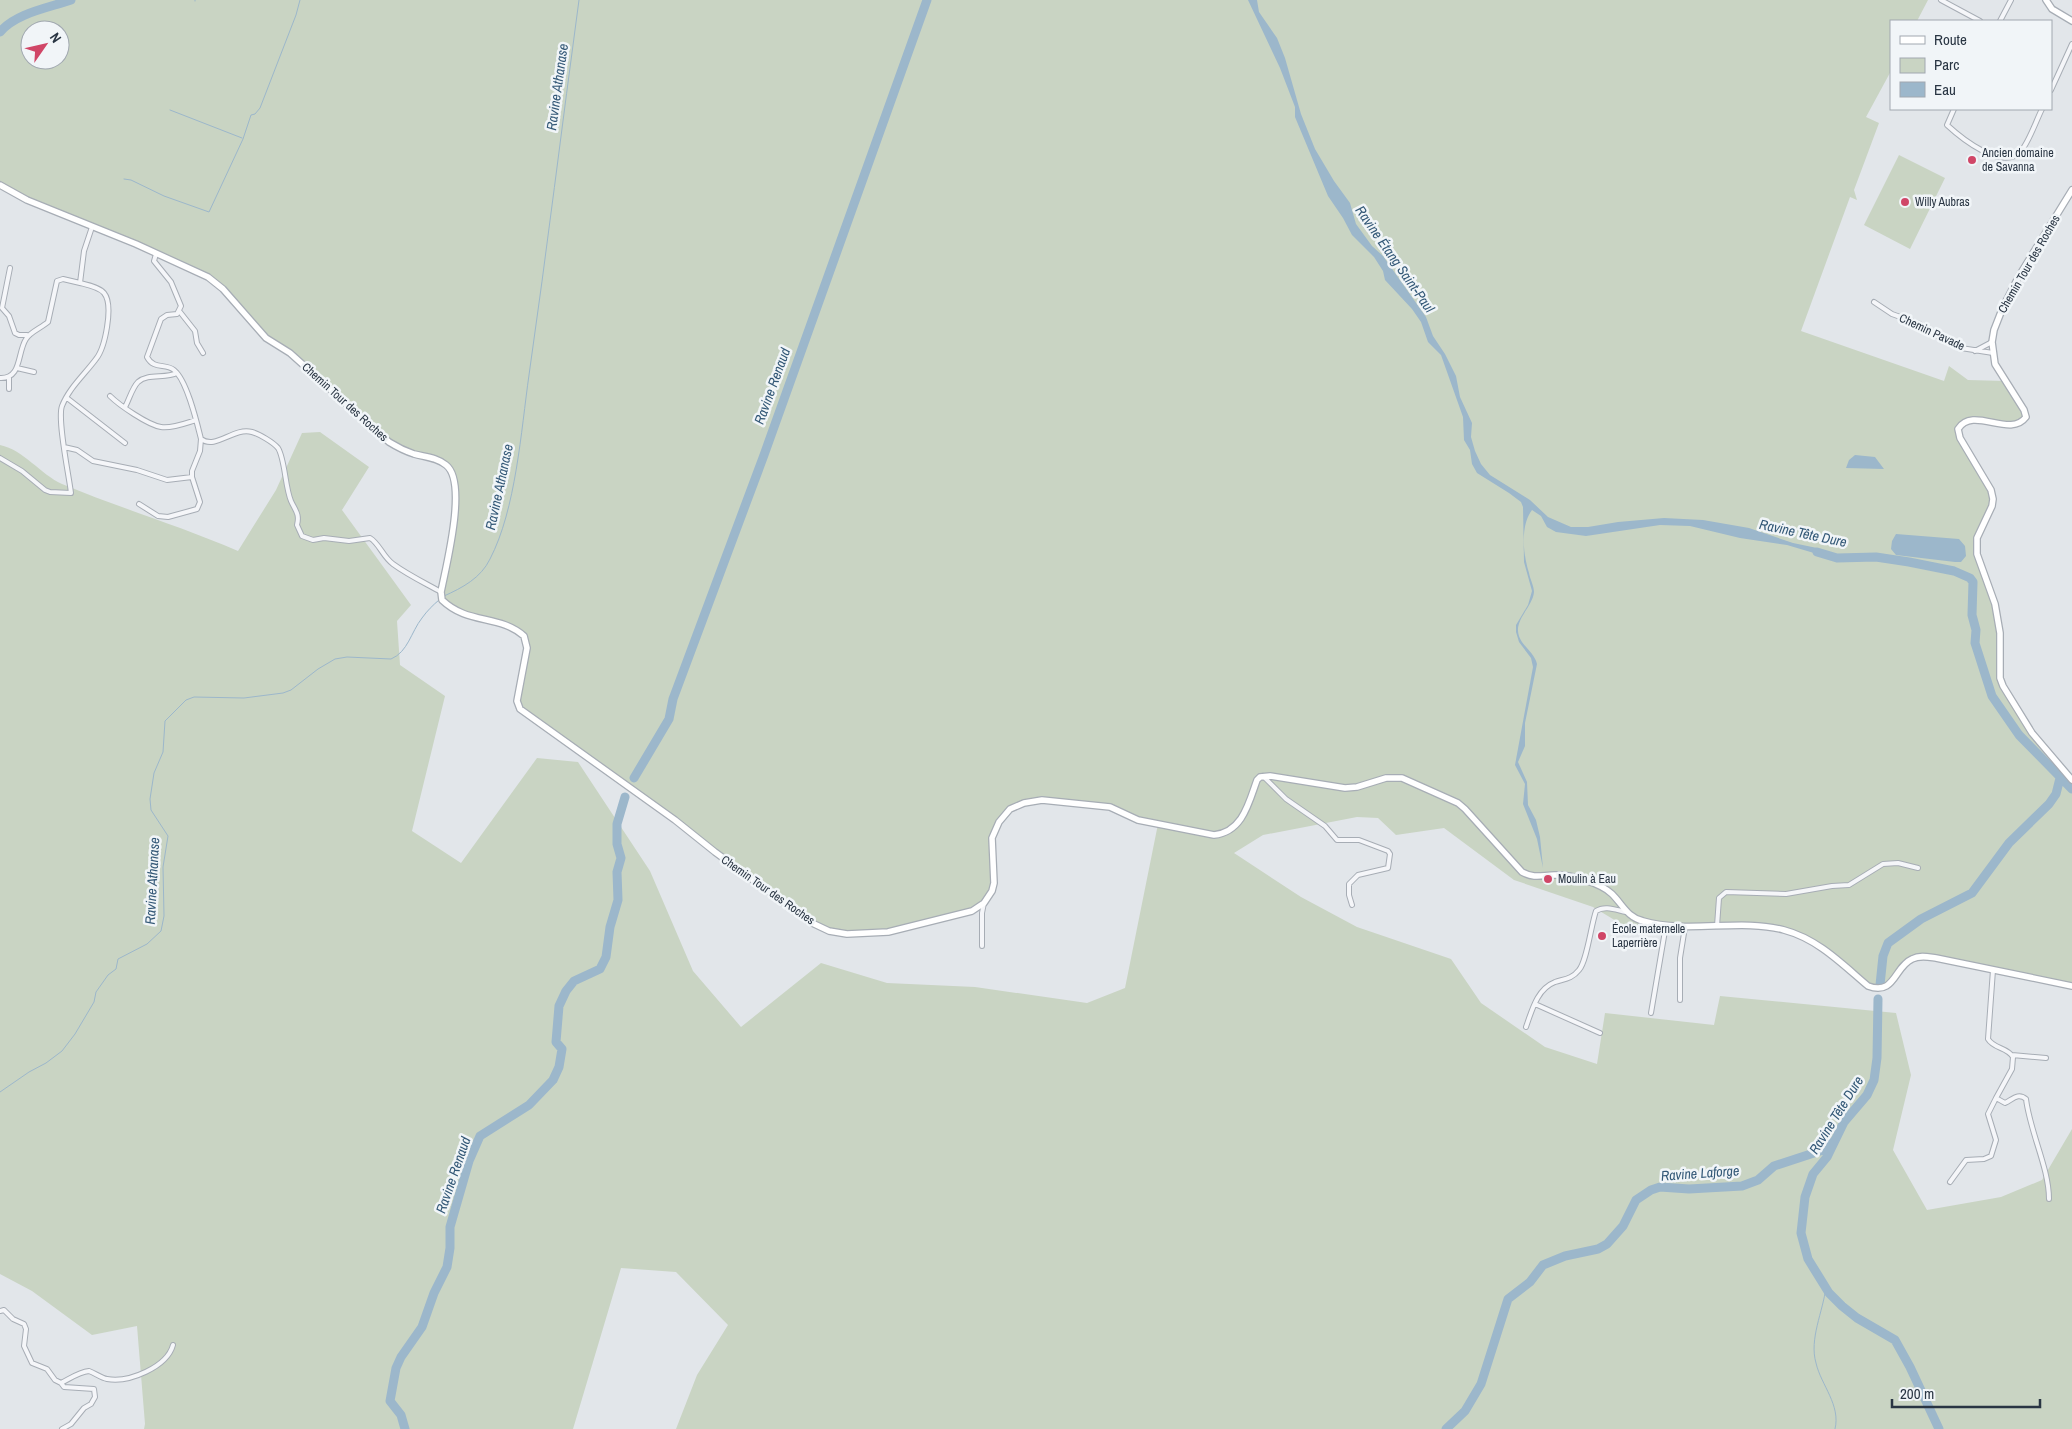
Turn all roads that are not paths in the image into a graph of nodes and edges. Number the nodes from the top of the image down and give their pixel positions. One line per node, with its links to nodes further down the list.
1 (1942, 0): 4 (street)
2 (2011, 0): 5 (street)
3 (2046, 0): 6 (street)
4 (1978, 20)
5 (2001, 20)
6 (2072, 21)
7 (2072, 44): 8 (street)
8 (2052, 88)
9 (1954, 110): 10 (street)
10 (2042, 110)
11 (0, 185): 13 (street, Chemin Tour des Roches)
12 (2072, 190): 20 (street, Chemin Tour des Roches)
13 (92, 227): 14 (street, Chemin Tour des Roches); 16 (street)
14 (156, 254): 18 (street); 40 (street, Chemin Tour des Roches)
15 (10, 268): 19 (street)
16 (80, 283): 19 (street); 31 (street)
17 (1874, 302): 21 (street, Chemin Pavade)
18 (180, 312): 22 (street); 26 (street)
19 (30, 335): 24 (street)
20 (1992, 342): 21 (street); 23 (street, Chemin Tour des Roches)
21 (1975, 351): 23 (street, Chemin Pavade)
22 (203, 353)
23 (1993, 353): 42 (street, Chemin Tour des Roches)
24 (17, 368): 25 (street); 28 (street)
25 (34, 372)
26 (177, 373): 32 (street); 33 (street)
27 (0, 378): 28 (street)
28 (9, 378): 29 (street)
29 (9, 389)
30 (110, 396): 32 (street)
31 (67, 398): 35 (street); 36 (street)
32 (125, 407): 33 (street)
33 (196, 420): 34 (street)
34 (201, 439): 38 (street); 40 (street)
35 (125, 443)
36 (64, 447): 37 (street); 38 (street)
37 (0, 458)
38 (192, 477): 39 (street)
39 (139, 504)
40 (441, 592): 44 (street, Chemin Tour des Roches)
41 (1263, 776): 44 (street); 45 (street); 46 (street)
42 (2072, 780)
43 (1918, 868): 48 (street)
44 (984, 903): 50 (street)
45 (1352, 905)
46 (1626, 912): 47 (street); 54 (street)
47 (1666, 925): 49 (street); 55 (street)
48 (1717, 926): 49 (street); 51 (street)
49 (1685, 927): 53 (street)
50 (982, 946)
51 (1993, 970): 52 (street); 58 (street)
52 (2072, 986)
53 (1680, 1000)
54 (1535, 1002): 56 (street); 57 (street)
55 (1651, 1012)
56 (1526, 1027)
57 (1600, 1033)
58 (2012, 1055): 59 (street); 60 (street)
59 (2046, 1058)
60 (1996, 1098): 61 (street); 62 (street)
61 (1950, 1182)
62 (2049, 1199)
63 (0, 1311): 65 (street)
64 (173, 1345): 65 (street)
65 (62, 1383): 66 (street)
66 (62, 1429)

